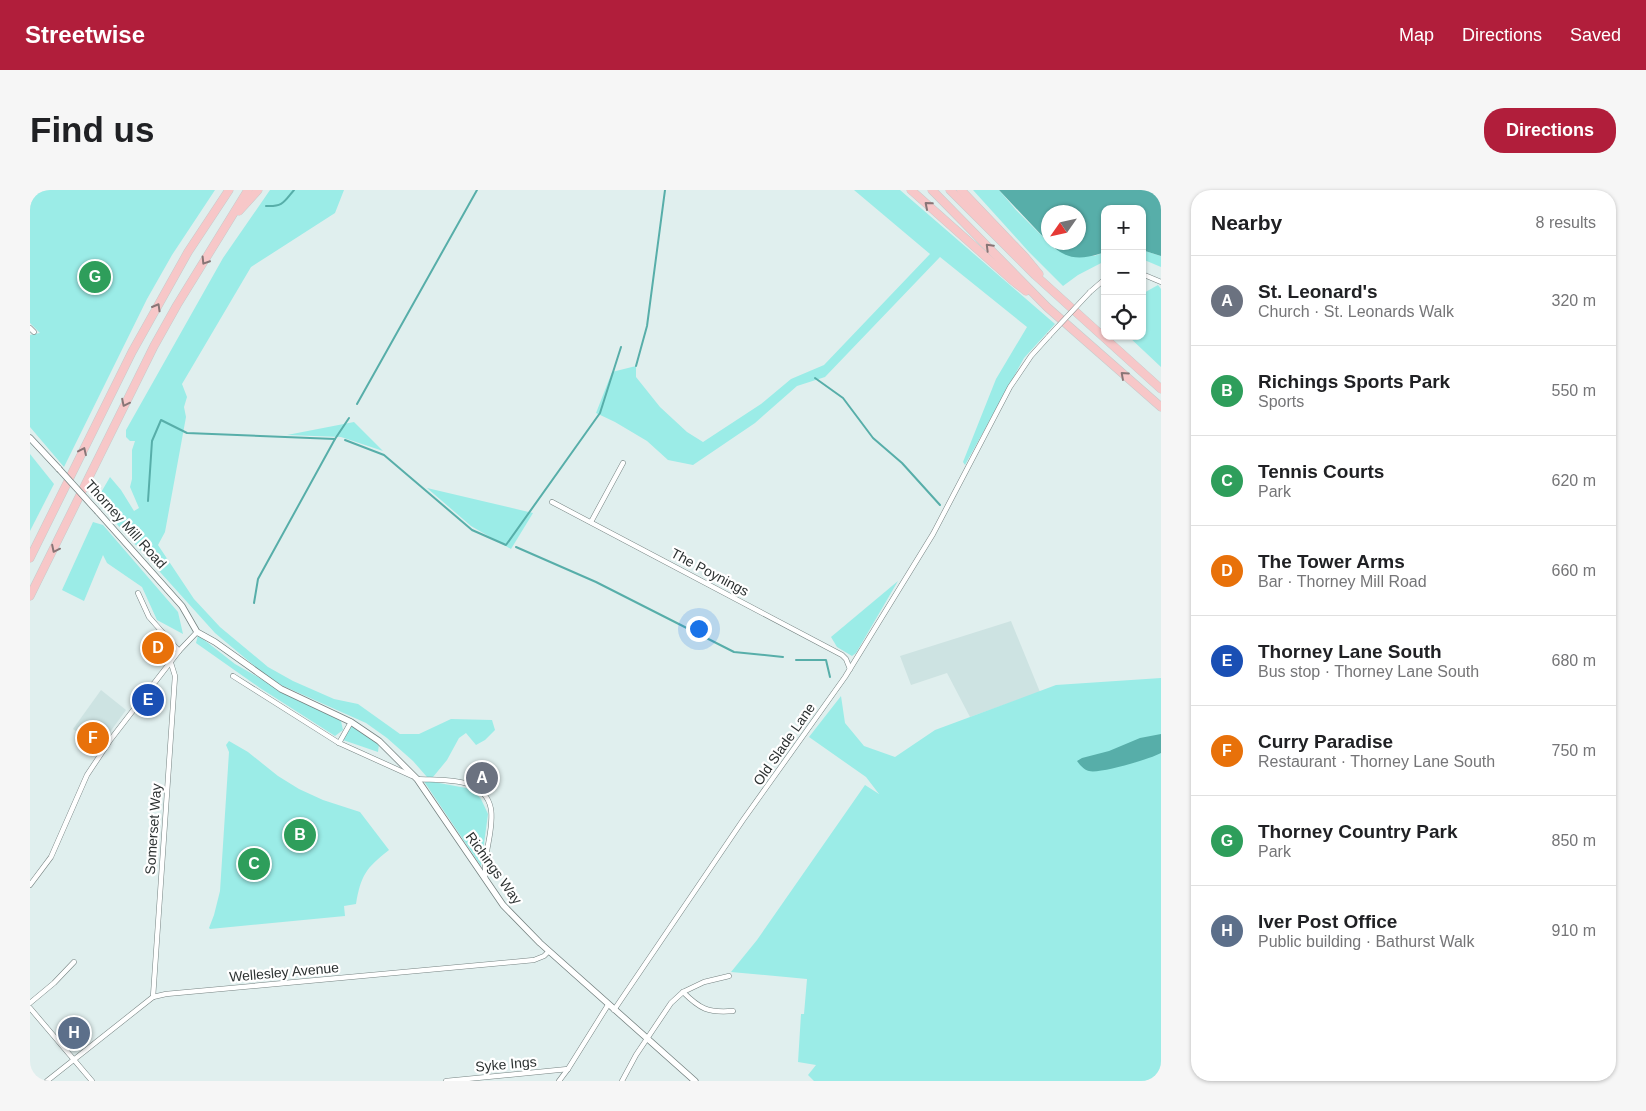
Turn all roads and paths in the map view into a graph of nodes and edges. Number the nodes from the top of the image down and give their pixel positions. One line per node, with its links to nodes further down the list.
1 (229, 190): 22 (highway, one-way to 1)
2 (248, 190): 8 (highway)
3 (258, 190): 8 (highway)
4 (911, 190): 13 (highway, one-way to 4)
5 (932, 190): 13 (highway, one-way to 5)
6 (950, 190): 12 (highway)
7 (962, 190): 12 (highway)
8 (231, 220): 24 (highway, one-way to 24)
9 (1146, 276): 10 (street)
10 (1161, 282)
11 (1101, 283): 28 (street, Old Slade Lane, bridge)
12 (1056, 295): 16 (highway)
13 (1048, 306): 17 (highway, one-way to 13)
14 (30, 328): 15 (street)
15 (34, 332)
16 (1161, 389)
17 (1161, 407)
18 (30, 438): 25 (street, Thorney Mill Road, bridge)
19 (623, 463): 21 (street)
20 (552, 502): 21 (street, The Poynings)
21 (591, 522): 28 (street, The Poynings)
22 (30, 558)
23 (138, 594): 26 (street)
24 (30, 596)
25 (197, 632): 26 (street); 30 (street, Richings Way)
26 (179, 652): 27 (street)
27 (171, 663): 34 (street); 39 (street, Somerset Way)
28 (850, 669): 43 (street, Old Slade Lane)
29 (233, 676): 31 (street)
30 (351, 722): 31 (street); 32 (street, Richings Way)
31 (339, 743): 32 (street)
32 (416, 778): 33 (street, Richings Way); 33 (street)
33 (485, 878): 35 (street, Richings Way)
34 (30, 885)
35 (549, 951): 39 (street, Wellesley Avenue); 41 (street, Richings Way)
36 (74, 962): 40 (street)
37 (729, 976): 38 (street)
38 (683, 992): 44 (street); 45 (street)
39 (153, 997): 46 (street, Wellesley Avenue)
40 (30, 1003)
41 (608, 1004): 43 (street, Richings Way); 47 (street)
42 (30, 1008): 46 (street)
43 (614, 1010): 45 (street, Richings Way)
44 (733, 1011)
45 (647, 1039): 52 (street); 53 (street, Richings Way)
46 (75, 1060): 48 (street, Wellesley Avenue); 49 (street)
47 (568, 1069): 50 (street, Syke Ings); 51 (street)
48 (47, 1081)
49 (92, 1081)
50 (446, 1081)
51 (559, 1081)
52 (622, 1081)
53 (695, 1081)

